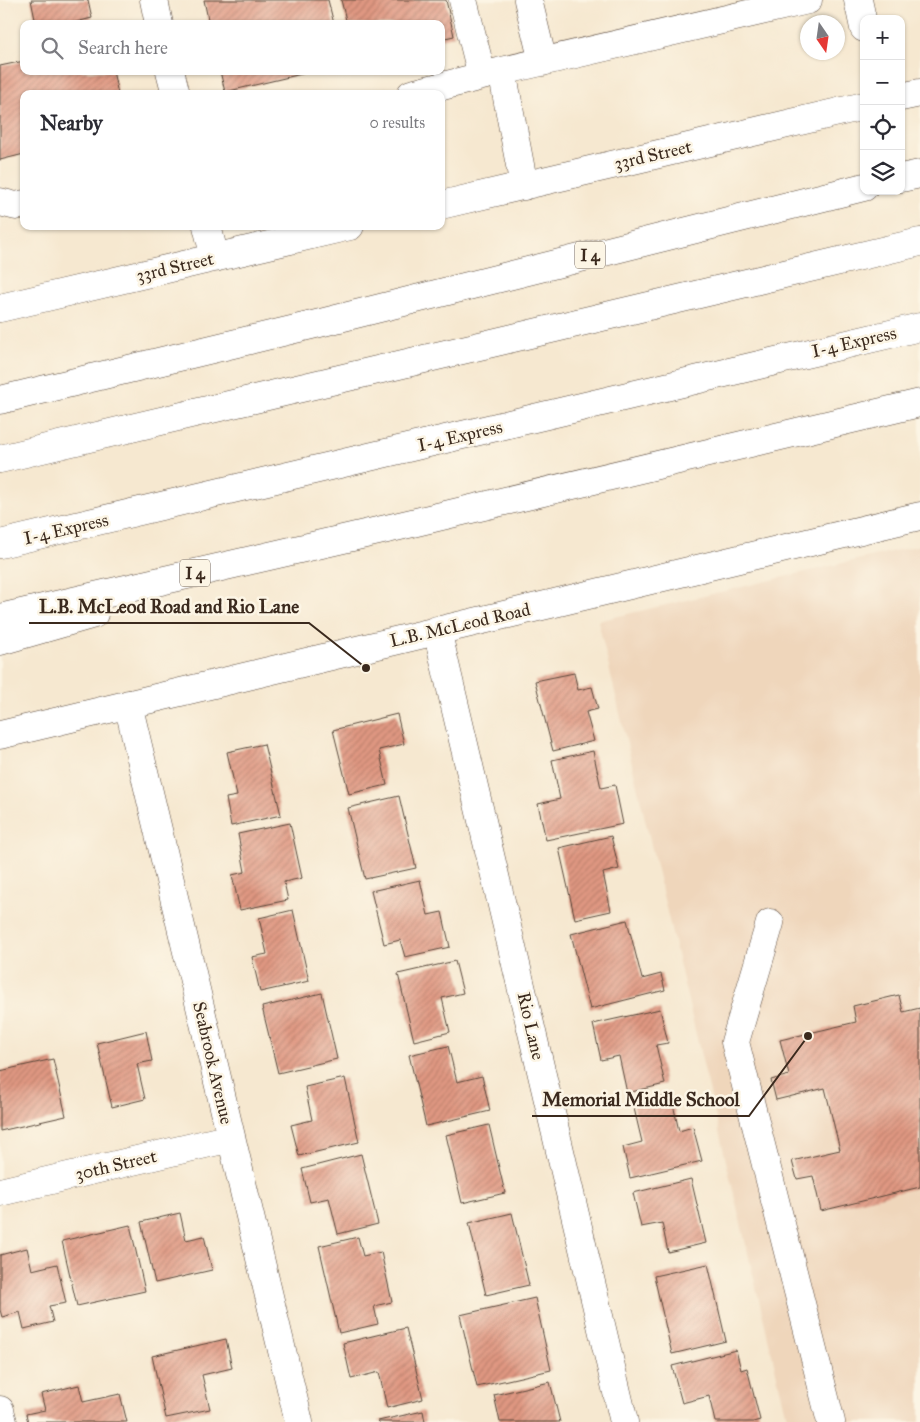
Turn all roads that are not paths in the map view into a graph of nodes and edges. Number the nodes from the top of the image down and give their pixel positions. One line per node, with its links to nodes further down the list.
1 (154, 0): 7 (main road)
2 (463, 0): 9 (main road)
3 (528, 0): 8 (main road)
4 (808, 0): 8 (main road)
5 (858, 0): 6 (main road)
6 (861, 15)
7 (158, 20)
8 (543, 62): 9 (main road)
9 (492, 74): 12 (main road); 18 (main road)
10 (171, 75): 11 (main road)
11 (175, 90)
12 (428, 90)
13 (920, 93): 14 (main road)
14 (905, 96)
15 (860, 107): 18 (main road, 33rd Street)
16 (920, 174): 17 (main road)
17 (905, 177)
18 (524, 186): 21 (main road, 33rd Street)
19 (860, 188): 29 (main road, I 4)
20 (0, 202): 22 (main road)
21 (445, 204)
22 (20, 205)
23 (208, 230): 26 (main road)
24 (333, 230): 26 (main road, 33rd Street)
25 (920, 242): 31 (main road)
26 (215, 258): 27 (main road, 33rd Street)
27 (0, 308)
28 (920, 327): 34 (main road, I-4 Express)
29 (0, 400)
30 (920, 403): 33 (main road, I 4)
31 (0, 459)
32 (920, 516): 36 (main road, L.B. McLeod Road)
33 (390, 528): 35 (main road, I 4); 37 (main road)
34 (0, 544)
35 (0, 618)
36 (437, 630): 38 (main road, L.B. McLeod Road); 46 (main road, Rio Lane)
37 (0, 641)
38 (128, 704): 39 (main road, L.B. McLeod Road); 41 (main road, Seabrook Avenue)
39 (0, 735)
40 (770, 923): 47 (main road)
41 (231, 1138): 42 (main road, 30th Street); 45 (main road, Seabrook Avenue)
42 (0, 1192)
43 (0, 1410): 44 (main road)
44 (3, 1422)
45 (299, 1422)
46 (624, 1422)
47 (831, 1422)

